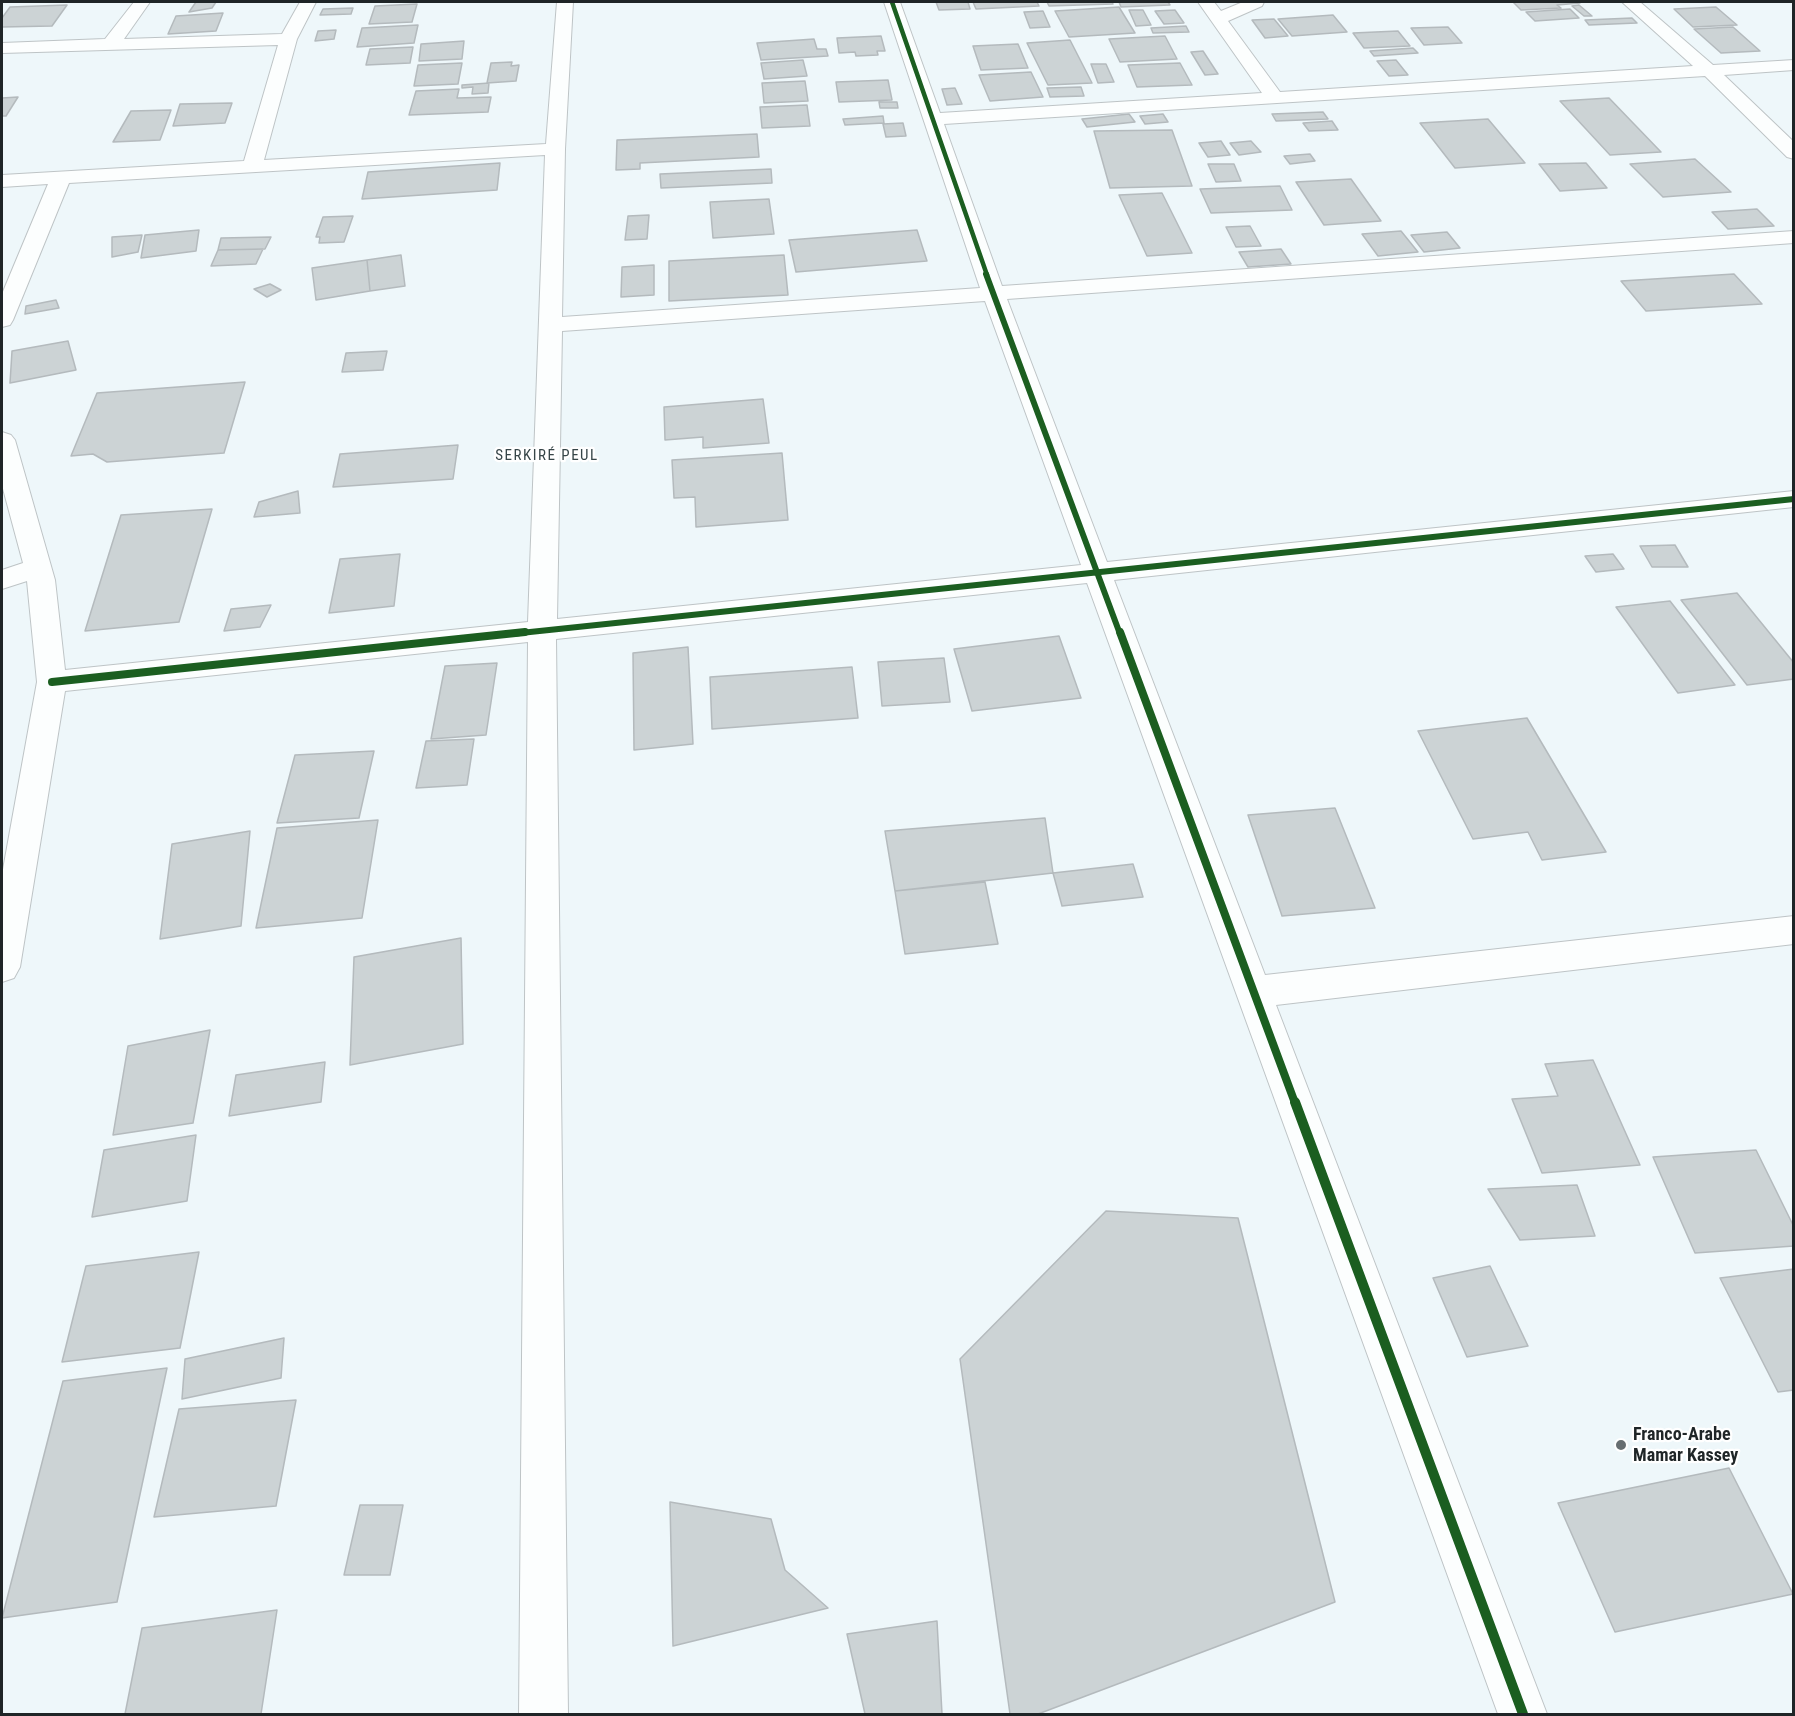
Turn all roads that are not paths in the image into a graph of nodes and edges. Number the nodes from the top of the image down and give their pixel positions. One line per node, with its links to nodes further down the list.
1 (142, 2): 10 (street)
2 (308, 2): 9 (street)
3 (565, 2): 16 (street)
4 (892, 2): 15 (street)
5 (1206, 2): 8 (street)
6 (1256, 2): 8 (street)
7 (1630, 2): 13 (street)
8 (1219, 19): 14 (street)
9 (288, 39): 10 (street); 18 (street)
10 (111, 44): 11 (street)
11 (2, 48)
12 (1794, 65): 13 (street)
13 (1710, 71): 14 (street); 17 (street)
14 (1275, 98): 15 (street)
15 (933, 119): 22 (street)
16 (555, 149): 18 (street); 24 (street)
17 (1794, 153)
18 (252, 167): 19 (street)
19 (61, 178): 20 (street); 23 (street)
20 (2, 181)
21 (1794, 237): 22 (street)
22 (993, 294): 24 (street); 28 (street)
23 (2, 320)
24 (551, 325): 30 (street)
25 (2, 440): 27 (street)
26 (1794, 500): 28 (street)
27 (36, 568): 29 (street); 31 (street)
28 (1097, 573): 30 (street); 34 (street)
29 (2, 580)
30 (542, 632): 31 (street); 35 (street)
31 (52, 682): 33 (street)
32 (1794, 930): 34 (street)
33 (2, 967)
34 (1253, 992): 36 (street)
35 (543, 1714)
36 (1523, 1714)

